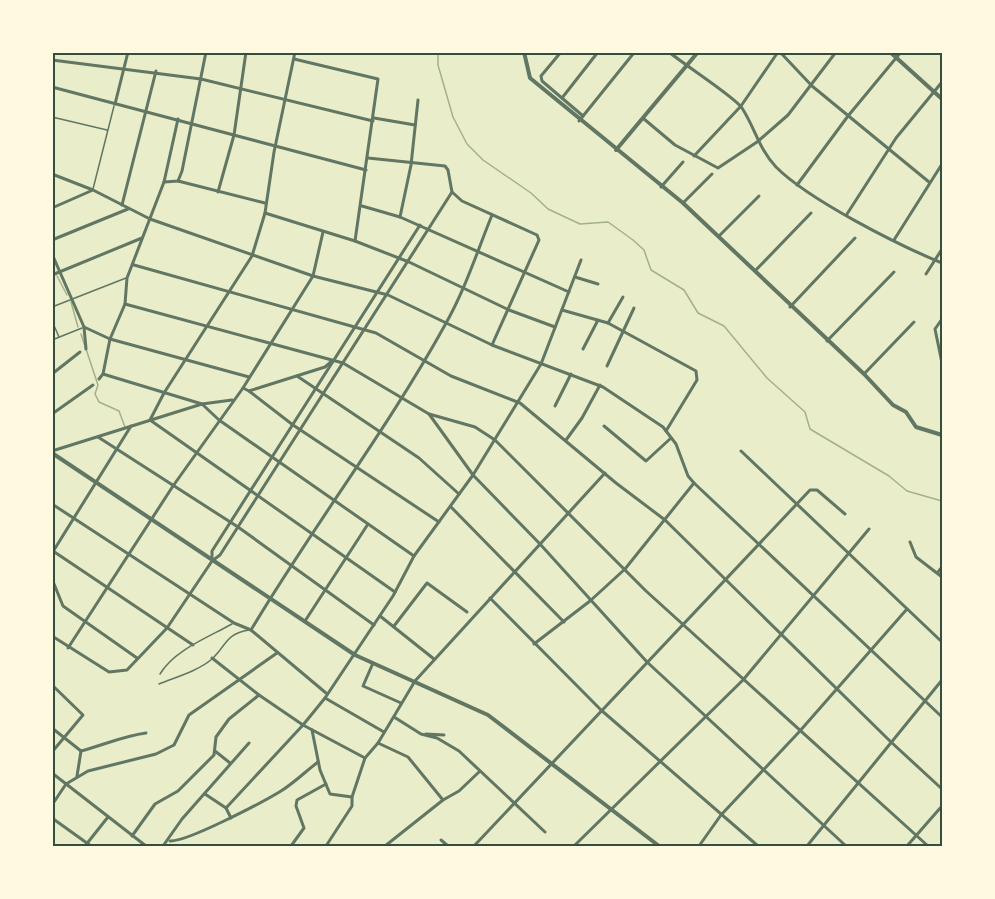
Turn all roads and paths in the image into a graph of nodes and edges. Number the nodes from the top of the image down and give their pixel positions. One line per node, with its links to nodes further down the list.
1 (128, 52): 19 (street)
2 (206, 52): 21 (street)
3 (246, 52): 25 (street)
4 (295, 52): 16 (street)
5 (524, 52): 40 (street)
6 (561, 52): 27 (street)
7 (598, 52): 27 (street)
8 (669, 52): 18 (street)
9 (698, 52): 18 (street)
10 (779, 52): 23 (street); 32 (street)
11 (836, 52): 23 (street)
12 (890, 52): 15 (street)
13 (901, 52): 15 (street)
14 (633, 54): 34 (street)
15 (896, 58): 26 (street); 35 (street)
16 (294, 59): 30 (street); 39 (street)
17 (52, 60): 19 (street)
18 (687, 67): 32 (street); 38 (street)
19 (125, 68): 20 (street); 31 (street)
20 (156, 71): 21 (street); 33 (street)
21 (201, 79): 25 (street); 41 (street)
22 (942, 82): 26 (street)
23 (812, 86): 35 (street); 45 (street)
24 (52, 87): 31 (street)
25 (240, 90): 30 (street); 44 (street)
26 (935, 92): 28 (street); 48 (street)
27 (562, 98): 34 (street)
28 (942, 99)
29 (418, 100): 42 (street)
30 (285, 102): 39 (street); 46 (street)
31 (115, 104): 33 (street); 43 (lane)
32 (741, 106): 45 (street); 49 (street)
33 (144, 111): 37 (street); 68 (street)
34 (583, 116): 40 (street)
35 (848, 116): 48 (street); 60 (street)
36 (52, 117): 43 (lane)
37 (178, 119): 41 (street); 58 (street)
38 (644, 119): 47 (street); 49 (street)
39 (374, 120): 42 (street); 50 (street)
40 (579, 121): 47 (street)
41 (191, 123): 44 (street); 57 (street)
42 (415, 125): 53 (street)
43 (107, 130): 62 (lane)
44 (234, 135): 46 (street); 63 (street)
45 (757, 142): 49 (street); 60 (street)
46 (275, 147): 54 (street); 66 (street)
47 (616, 150): 61 (street)
48 (889, 151): 59 (street); 74 (street)
49 (694, 156)
50 (368, 158): 53 (street); 54 (street)
51 (683, 162): 61 (street)
52 (942, 164): 59 (street)
53 (411, 165): 64 (street); 76 (street)
54 (366, 170): 69 (street)
55 (52, 174): 62 (street)
56 (712, 174): 67 (street)
57 (178, 181): 58 (street); 63 (street)
58 (164, 182): 77 (street)
59 (929, 182): 85 (street)
60 (797, 185): 74 (street)
61 (661, 187): 67 (street)
62 (93, 189): 68 (street); 70 (street)
63 (218, 192): 66 (street)
64 (452, 192): 75 (street); 79 (street)
65 (759, 196): 82 (street)
66 (265, 203): 72 (street)
67 (682, 203): 82 (street)
68 (122, 205): 71 (street)
69 (362, 206): 76 (street); 86 (street)
70 (52, 208)
71 (129, 209): 77 (street); 84 (street)
72 (265, 213): 80 (street); 90 (street)
73 (811, 213): 100 (street)
74 (847, 214): 85 (street)
75 (492, 215): 88 (street); 97 (street)
76 (400, 217): 78 (street)
77 (150, 219): 81 (street); 90 (street)
78 (420, 225): 79 (street); 91 (street)
79 (427, 228): 88 (street); 94 (street)
80 (322, 232): 86 (street); 103 (street)
81 (142, 238): 96 (street); 98 (street)
82 (718, 238): 100 (street)
83 (855, 238): 116 (street)
84 (52, 240)
85 (894, 240): 93 (street)
86 (355, 241): 91 (street)
87 (942, 249): 93 (street)
88 (477, 253): 97 (street); 107 (street)
89 (52, 254): 98 (street)
90 (252, 256): 103 (street); 108 (street)
91 (399, 259): 94 (street); 109 (street)
92 (581, 260): 104 (street)
93 (935, 260): 95 (street); 101 (street)
94 (409, 262): 107 (street); 111 (street)
95 (942, 263)
96 (134, 265): 105 (street); 108 (street)
97 (523, 271): 110 (street); 119 (street)
98 (59, 272): 102 (street); 113 (street)
99 (894, 272): 136 (street)
100 (754, 273): 116 (street)
101 (927, 274)
102 (52, 275)
103 (313, 276): 109 (street); 118 (street)
104 (575, 277): 106 (street); 110 (street)
105 (127, 278): 113 (lane); 114 (street)
106 (598, 284)
107 (464, 289): 119 (street); 126 (street)
108 (231, 291): 118 (street); 127 (street)
109 (378, 292): 111 (street); 128 (street)
110 (569, 292): 120 (street)
111 (388, 295): 126 (street); 131 (street)
112 (623, 297): 125 (street)
113 (72, 300): 115 (lane); 129 (street)
114 (125, 304): 127 (street); 134 (street)
115 (52, 307)
116 (790, 307): 136 (street)
117 (634, 308): 132 (street)
118 (292, 309): 128 (street); 137 (street)
119 (509, 310): 130 (street); 138 (street)
120 (562, 310): 122 (street); 130 (street)
121 (942, 319): 146 (street)
122 (598, 320): 125 (street); 140 (street)
123 (52, 321): 133 (lane)
124 (914, 322): 152 (street)
125 (608, 323): 132 (street)
126 (446, 324): 138 (street); 144 (street)
127 (206, 326): 137 (street); 142 (street)
128 (356, 326): 131 (street); 143 (street)
129 (84, 327): 133 (lane); 134 (street); 139 (street)
130 (555, 327): 147 (street)
131 (365, 330): 144 (street); 145 (street)
132 (624, 332): 148 (street); 177 (street)
133 (59, 338): 135 (lane)
134 (110, 339): 142 (street); 150 (street)
135 (52, 340)
136 (827, 341): 152 (street)
137 (270, 344): 143 (street); 154 (street)
138 (492, 345): 147 (street)
139 (86, 349)
140 (583, 349)
141 (80, 352): 149 (street)
142 (186, 360): 154 (street); 161 (street)
143 (333, 361): 145 (street); 153 (street); 159 (street)
144 (424, 362): 163 (street); 165 (street)
145 (344, 363): 162 (street); 163 (street)
146 (942, 363)
147 (541, 364): 151 (street); 165 (street)
148 (607, 366)
149 (52, 374)
150 (103, 374): 155 (street); 161 (street)
151 (571, 374): 157 (street); 167 (street)
152 (864, 374): 178 (street)
153 (297, 376): 159 (street); 160 (street)
154 (249, 377): 158 (street)
155 (99, 379)
156 (93, 385): 168 (street)
157 (600, 385): 177 (street); 182 (street)
158 (243, 388): 160 (street); 164 (street)
159 (316, 388): 162 (street); 172 (street)
160 (249, 391): 172 (street)
161 (164, 393): 166 (street); 170 (street)
162 (324, 393): 175 (street); 176 (street)
163 (403, 396): 169 (street); 176 (street)
164 (234, 400): 166 (street); 171 (street)
165 (520, 403): 181 (street); 182 (street)
166 (202, 404): 170 (street); 171 (street)
167 (555, 406)
168 (52, 414)
169 (429, 414): 181 (street); 191 (street)
170 (150, 420): 173 (street); 186 (street)
171 (219, 420): 186 (street); 187 (street)
172 (293, 425): 175 (street); 187 (street)
173 (131, 426): 179 (street); 183 (street)
174 (604, 426): 180 (street)
175 (300, 429): 188 (street); 189 (street)
176 (379, 430): 189 (street); 196 (street)
177 (666, 431): 180 (street)
178 (942, 435)
179 (98, 437): 183 (street); 185 (street)
180 (671, 438): 193 (street)
181 (495, 440): 191 (street); 202 (street)
182 (566, 440): 190 (street)
183 (117, 450): 192 (street); 194 (street)
184 (741, 451): 200 (street)
185 (52, 452): 192 (street)
186 (196, 452): 194 (street); 195 (street)
187 (273, 457): 188 (street); 195 (street)
188 (279, 462): 197 (street); 198 (street)
189 (357, 466): 198 (street); 207 (street)
190 (605, 473): 202 (street); 206 (street)
191 (473, 475): 196 (street); 214 (street)
192 (97, 483): 204 (street); 205 (street)
193 (694, 483): 206 (street); 215 (street)
194 (173, 486): 205 (street); 208 (street)
195 (251, 491): 197 (street); 208 (street)
196 (459, 494): 201 (street)
197 (257, 496): 210 (street); 212 (street)
198 (336, 501): 209 (street); 212 (street)
199 (52, 504): 204 (street)
200 (797, 505): 203 (street); 215 (street); 218 (street)
201 (451, 507): 207 (street); 225 (street)
202 (569, 513): 214 (street); 224 (street)
203 (845, 514)
204 (74, 519): 216 (street); 217 (street)
205 (151, 520): 217 (street); 221 (street)
206 (665, 520): 224 (street); 229 (street)
207 (439, 522): 219 (street)
208 (231, 523): 210 (street); 221 (street)
209 (368, 524): 219 (street); 220 (street)
210 (238, 527): 221 (street); 222 (street)
211 (869, 530): 218 (street)
212 (313, 534): 220 (street); 222 (street)
213 (909, 542): 226 (street)
214 (540, 544): 225 (street); 237 (street)
215 (759, 544): 229 (street); 234 (street)
216 (53, 551): 230 (street)
217 (128, 555): 230 (street); 233 (street)
218 (848, 555): 234 (street); 238 (street)
219 (414, 556): 232 (street)
220 (346, 558): 231 (street); 232 (street)
221 (212, 561): 233 (street); 236 (street)
222 (291, 565): 231 (street); 236 (street)
223 (942, 567): 226 (street)
224 (625, 569): 237 (street); 245 (street)
225 (516, 570): 235 (street); 242 (street)
226 (938, 572): 227 (street)
227 (942, 577)
228 (52, 579): 241 (street)
229 (726, 579): 245 (street); 250 (street)
230 (107, 589): 241 (street); 248 (street)
231 (325, 590): 244 (street); 246 (street)
232 (395, 592): 240 (street)
233 (189, 594): 243 (street); 248 (street)
234 (814, 597): 250 (street); 256 (street)
235 (490, 598): 253 (street); 261 (street)
236 (269, 599): 244 (street); 249 (street)
237 (590, 601): 242 (street); 262 (street)
238 (907, 609): 252 (street); 256 (street)
239 (467, 612): 247 (street)
240 (380, 616): 246 (street); 247 (street)
241 (85, 622): 255 (street); 259 (street)
242 (564, 622): 253 (street)
243 (234, 623): 249 (street); 254 (lane)
244 (304, 623): 258 (street)
245 (683, 624): 262 (street); 266 (street)
246 (374, 625): 258 (street)
247 (394, 626): 261 (street)
248 (167, 628): 254 (street); 259 (street)
249 (251, 630): 257 (street); 260 (lane)
250 (782, 634): 266 (street); 271 (street)
251 (52, 636): 255 (street)
252 (942, 642)
253 (534, 644): 276 (street)
254 (193, 645): 264 (lane)
255 (68, 648): 259 (street)
256 (871, 650): 271 (street); 274 (street)
257 (277, 652): 265 (street); 273 (street)
258 (354, 655): 263 (street); 273 (street)
259 (137, 658)
260 (212, 658): 265 (street); 269 (lane)
261 (434, 659): 268 (street)
262 (647, 662): 276 (street); 277 (street)
263 (373, 663): 268 (street); 275 (street)
264 (160, 674)
265 (239, 680): 272 (street); 303 (street)
266 (743, 680): 277 (street); 284 (street)
267 (942, 680): 274 (street)
268 (415, 681): 275 (street); 298 (street)
269 (159, 684)
270 (52, 685): 288 (street)
271 (836, 688): 284 (street); 289 (street)
272 (259, 696): 280 (street); 293 (street)
273 (326, 696): 280 (street); 283 (street)
274 (925, 701): 279 (street); 289 (street)
275 (401, 703): 278 (street)
276 (601, 710): 296 (street); 298 (street)
277 (707, 716): 296 (street); 300 (street)
278 (394, 717): 283 (street); 286 (street)
279 (942, 717)
280 (303, 725): 282 (street); 314 (street)
281 (52, 729): 288 (street)
282 (312, 729): 295 (street); 297 (street)
283 (384, 732): 291 (street)
284 (799, 732): 300 (street); 304 (street)
285 (146, 733): 292 (street)
286 (421, 734): 287 (street); 301 (street)
287 (444, 735)
288 (64, 738): 292 (street); 294 (street)
289 (891, 742): 304 (street); 307 (street)
290 (249, 743): 299 (street)
291 (378, 743): 295 (street); 310 (street)
292 (81, 751): 303 (street)
293 (215, 751): 299 (street); 322 (street)
294 (52, 752)
295 (365, 758): 309 (street)
296 (660, 761): 315 (street); 316 (street)
297 (318, 762): 306 (street); 319 (street)
298 (552, 762): 311 (street); 315 (street)
299 (230, 764): 308 (street)
300 (763, 768): 316 (street); 320 (street)
301 (479, 772): 310 (street); 311 (street)
302 (52, 773): 305 (street)
303 (77, 776): 305 (street)
304 (859, 783): 320 (street); 323 (street)
305 (66, 784): 312 (street); 317 (street)
306 (326, 784): 309 (street); 330 (street)
307 (942, 789)
308 (205, 794): 314 (street); 325 (street)
309 (352, 797): 331 (street)
310 (443, 800): 332 (street)
311 (515, 805): 321 (street); 334 (street)
312 (52, 806)
313 (942, 806): 323 (street)
314 (226, 808): 319 (street)
315 (610, 810): 335 (street); 336 (street)
316 (721, 814): 337 (street); 338 (street)
317 (108, 817): 322 (street); 326 (street)
318 (52, 818): 326 (street)
319 (231, 818): 325 (street)
320 (824, 825): 339 (street); 340 (street)
321 (545, 832)
322 (132, 836): 328 (street)
323 (917, 836): 341 (street); 342 (street)
324 (441, 840): 333 (street)
325 (170, 841): 329 (street)
326 (86, 845): 327 (street)
327 (91, 846)
328 (145, 846)
329 (163, 846)
330 (291, 846)
331 (326, 846)
332 (387, 846)
333 (448, 846)
334 (474, 846)
335 (574, 846)
336 (659, 846)
337 (699, 846)
338 (758, 846)
339 (807, 846)
340 (846, 846)
341 (907, 846)
342 (928, 846)

